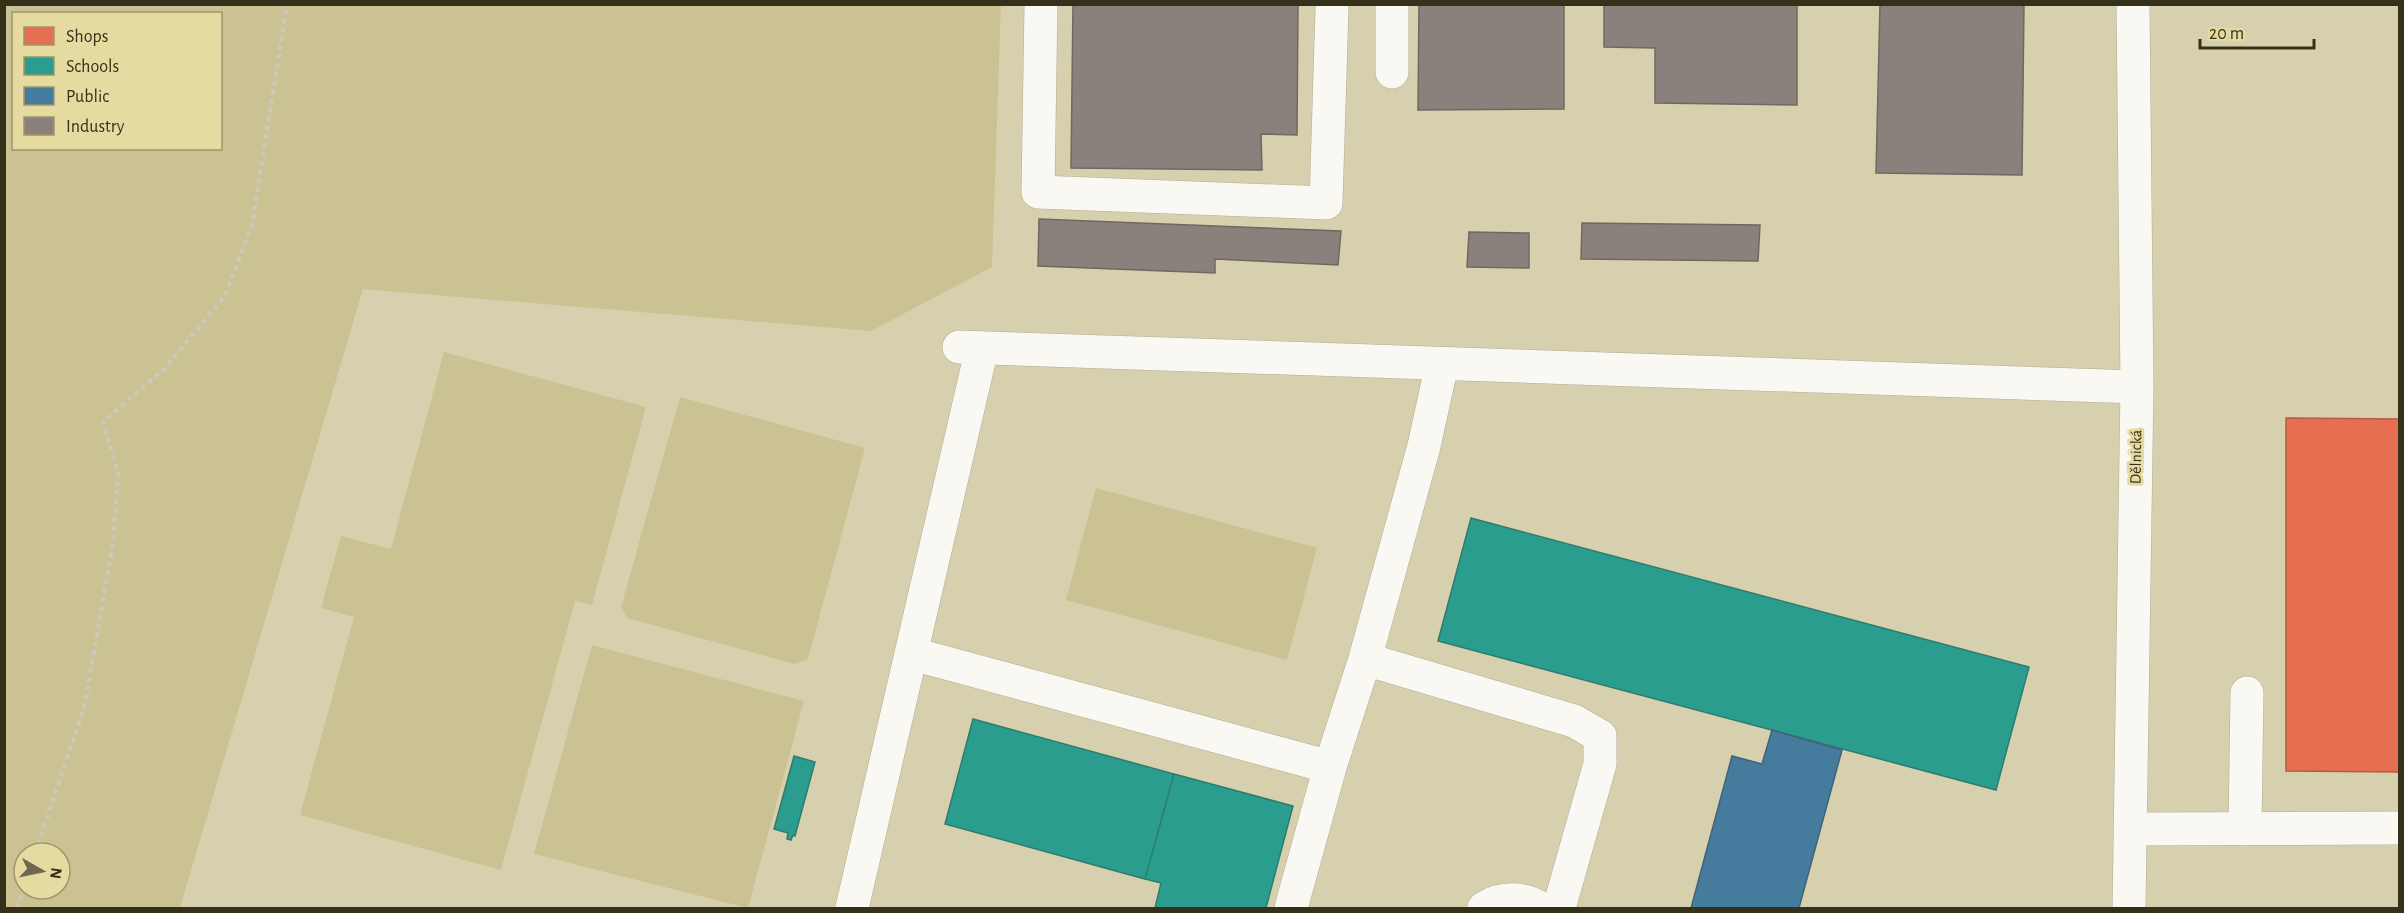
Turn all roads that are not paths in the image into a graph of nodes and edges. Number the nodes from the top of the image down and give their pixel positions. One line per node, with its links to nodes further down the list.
1 (1041, 4): 4 (street)
2 (1392, 4): 5 (street)
3 (2133, 4): 7 (street, Dělnická)
4 (1332, 8)
5 (1392, 72)
6 (1442, 363): 7 (street); 8 (street); 9 (street)
7 (2137, 387): 14 (street, Dělnická)
8 (913, 654): 11 (street); 15 (street)
9 (1365, 659): 11 (street); 19 (street)
10 (2247, 693): 12 (street)
11 (1330, 767): 16 (street)
12 (2244, 828): 13 (street); 14 (street)
13 (2400, 828)
14 (2130, 829): 20 (street, Dělnická)
15 (852, 909)
16 (1291, 909)
17 (1484, 909): 18 (street)
18 (1540, 909)
19 (1559, 909)
20 (2128, 909)

